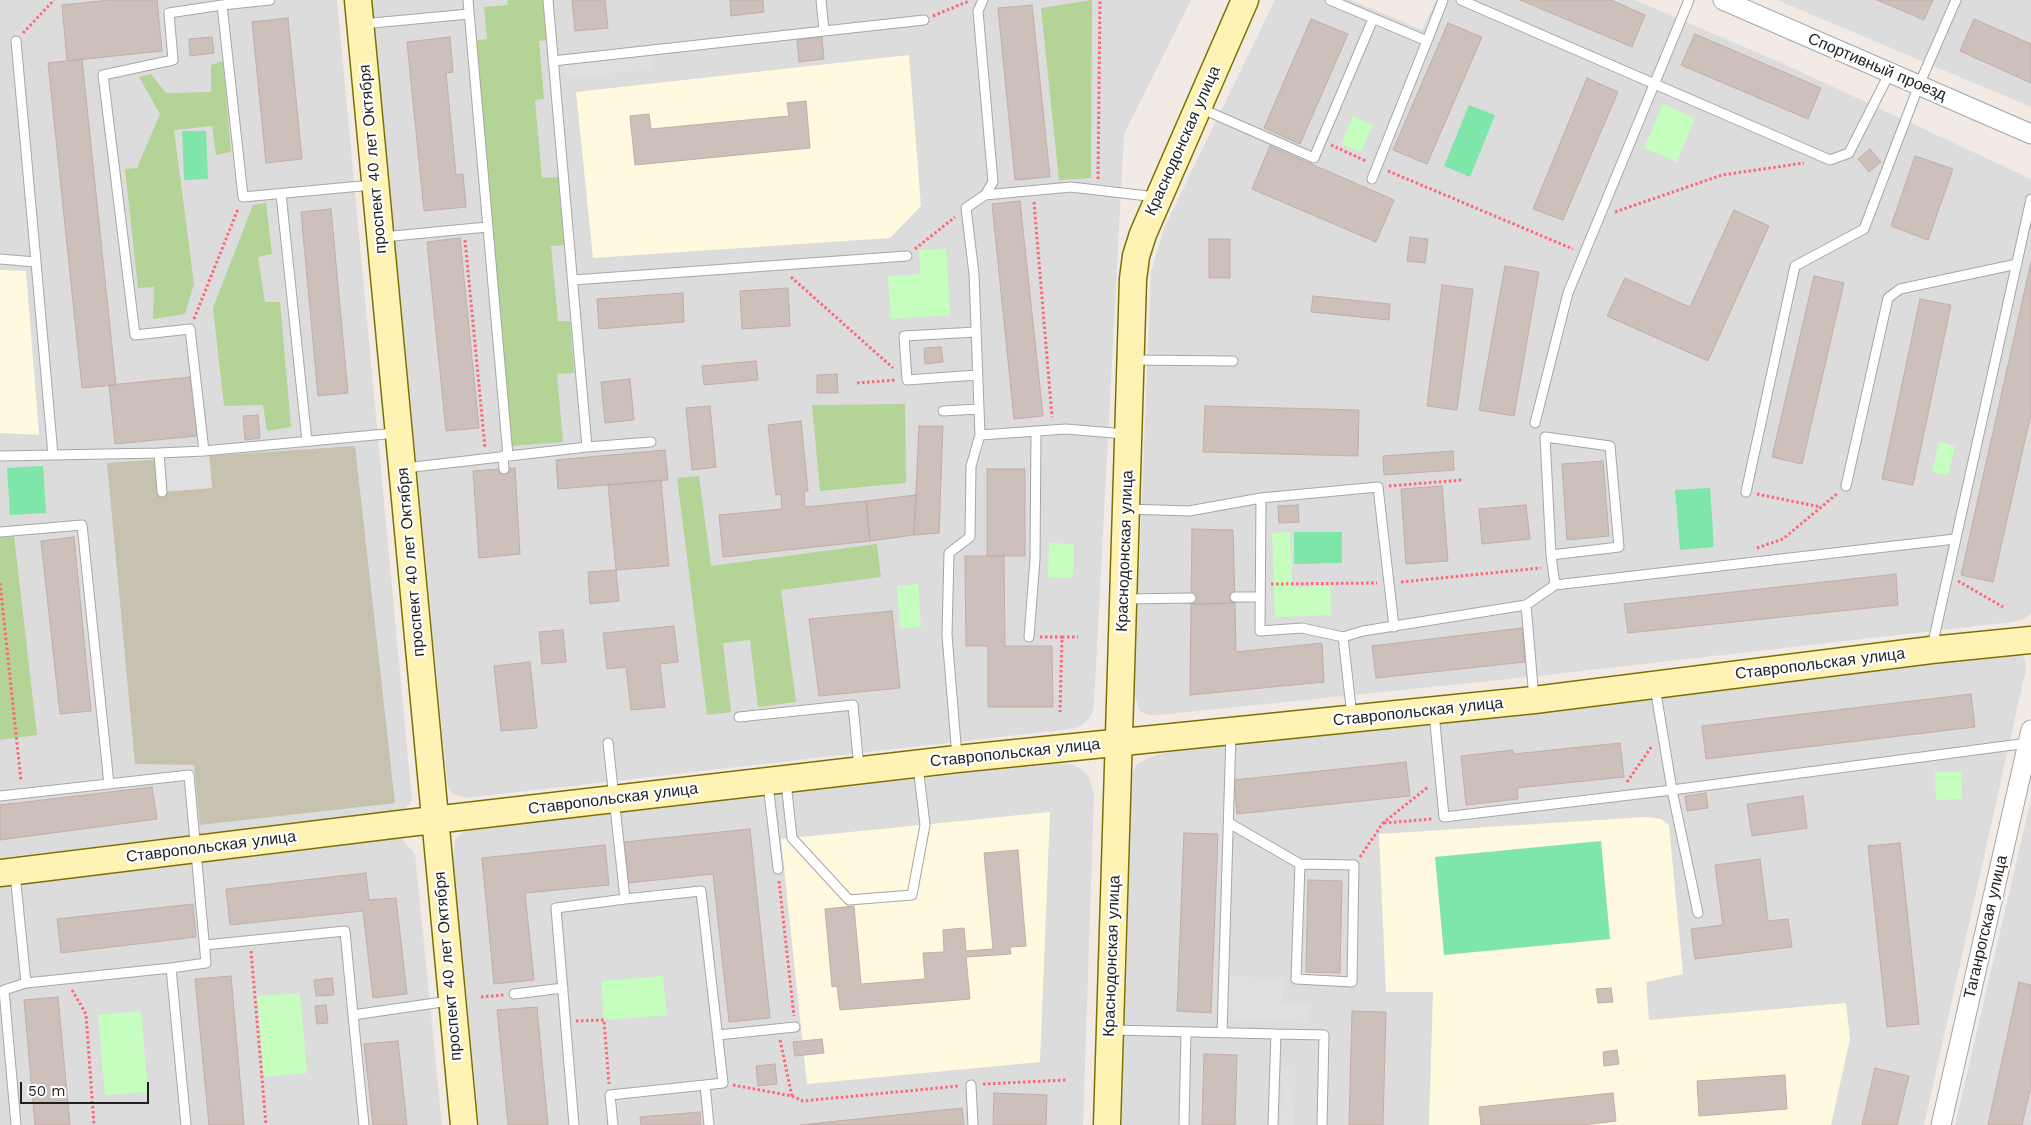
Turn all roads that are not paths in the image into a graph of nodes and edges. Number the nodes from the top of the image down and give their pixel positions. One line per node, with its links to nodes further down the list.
1 (270, 0): 13 (lane)
2 (468, 0): 15 (lane)
3 (548, 0): 21 (lane)
4 (821, 0): 18 (lane)
5 (983, 0): 30 (lane)
6 (1245, 0): 25 (main road, Краснодонская улица)
7 (1330, 0): 16 (lane)
8 (1443, 0): 20 (lane)
9 (1461, 0): 23 (lane)
10 (1689, 0): 23 (lane)
11 (1723, 0): 22 (street, Спортивный проезд)
12 (1956, 0): 24 (lane)
13 (222, 5): 29 (lane); 54 (lane)
14 (359, 12): 15 (lane); 28 (main road, проспект 40 лет Октября)
15 (469, 14): 33 (lane)
16 (1373, 19): 20 (lane); 25 (lane)
17 (924, 20): 18 (lane)
18 (824, 31): 21 (lane)
19 (16, 41): 37 (lane)
20 (1427, 41): 27 (lane)
21 (553, 61): 39 (lane)
22 (1890, 72): 23 (lane); 24 (street, Спортивный проезд)
23 (1654, 83): 46 (lane)
24 (1919, 85): 26 (street, Спортивный проезд); 63 (lane)
25 (1199, 107): 31 (main road, Краснодонская улица)
26 (2031, 134)
27 (1372, 178)
28 (375, 184): 29 (lane); 34 (main road, проспект 40 лет Октября)
29 (281, 194): 51 (lane)
30 (985, 195): 31 (lane); 40 (lane)
31 (1159, 197): 41 (main road, Краснодонская улица)
32 (2031, 199): 38 (lane)
33 (488, 227): 34 (lane); 58 (lane)
34 (380, 237): 48 (main road, проспект 40 лет Октября)
35 (906, 256): 39 (lane)
36 (0, 259): 37 (lane)
37 (36, 262): 56 (lane)
38 (2017, 264): 61 (lane); 67 (lane)
39 (573, 280): 53 (lane)
40 (976, 332): 43 (lane); 43 (lane)
41 (1131, 360): 42 (lane); 50 (main road, Краснодонская улица)
42 (1232, 361)
43 (977, 375): 44 (lane)
44 (979, 409): 45 (lane); 49 (lane)
45 (943, 411)
46 (1535, 423)
47 (1036, 431): 49 (lane); 50 (lane); 76 (lane)
48 (399, 433): 51 (lane); 59 (main road, проспект 40 лет Октября)
49 (980, 435): 89 (lane)
50 (1129, 435): 65 (main road, Краснодонская улица)
51 (307, 441): 54 (lane)
52 (651, 442): 53 (lane)
53 (587, 447): 58 (lane)
54 (204, 451): 55 (lane)
55 (158, 453): 56 (lane); 62 (lane)
56 (53, 455): 57 (lane)
57 (0, 456)
58 (505, 456): 59 (lane); 60 (lane)
59 (402, 468): 97 (main road, проспект 40 лет Октября)
60 (504, 469)
61 (1846, 486)
62 (162, 492)
63 (1746, 492)
64 (1261, 498): 65 (lane); 71 (lane); 75 (lane)
65 (1127, 509): 73 (main road, Краснодонская улица)
66 (0, 532): 93 (lane)
67 (1955, 539): 69 (lane); 79 (lane)
68 (1551, 555): 68 (lane); 69 (lane)
69 (1556, 585): 74 (lane)
70 (1235, 597): 71 (lane)
71 (1260, 597): 77 (lane)
72 (1191, 598): 73 (lane)
73 (1124, 599): 87 (main road, Краснодонская улица)
74 (1526, 605): 75 (lane); 81 (lane)
75 (1394, 627): 77 (lane)
76 (1029, 637)
77 (1343, 637): 84 (lane)
78 (2031, 640): 79 (main road, Ставропольская улица)
79 (1931, 650): 80 (main road, Ставропольская улица)
80 (1654, 684): 81 (main road, Ставропольская улица); 94 (lane)
81 (1534, 700): 82 (main road, Ставропольская улица)
82 (1433, 710): 84 (main road, Ставропольская улица); 94 (lane)
83 (738, 716): 91 (lane)
84 (1352, 718): 85 (main road, Ставропольская улица)
85 (1231, 730): 87 (main road, Ставропольская улица); 98 (lane)
86 (2030, 737): 94 (lane); 133 (street, Таганрогская улица)
87 (1119, 741): 89 (main road, Ставропольская улица); 114 (main road, Краснодонская улица)
88 (608, 743): 96 (lane)
89 (957, 759): 90 (main road, Ставропольская улица)
90 (918, 764): 91 (main road, Ставропольская улица); 92 (lane)
91 (860, 770): 92 (main road, Ставропольская улица)
92 (777, 780): 96 (main road, Ставропольская улица); 101 (lane)
93 (109, 784): 95 (lane); 99 (lane)
94 (1672, 790): 104 (lane)
95 (0, 796)
96 (614, 799): 97 (main road, Ставропольская улица); 103 (lane)
97 (435, 819): 99 (main road, Ставропольская улица); 111 (main road, проспект 40 лет Октября)
98 (1229, 823): 100 (lane); 116 (lane)
99 (196, 849): 102 (main road, Ставропольская улица); 105 (lane)
100 (1300, 864): 100 (lane)
101 (778, 869)
102 (7, 872): 107 (lane)
103 (625, 899): 108 (lane); 117 (lane)
104 (1698, 913)
105 (205, 945): 106 (lane); 112 (lane)
106 (171, 968): 107 (lane); 122 (lane)
107 (26, 983): 109 (lane)
108 (563, 988): 110 (lane); 125 (lane)
109 (2, 990): 121 (lane)
110 (514, 994)
111 (452, 1001): 112 (lane); 124 (main road, проспект 40 лет Октября)
112 (354, 1015): 123 (lane)
113 (795, 1026): 117 (lane)
114 (1110, 1030): 115 (lane); 129 (main road, Краснодонская улица)
115 (1186, 1032): 116 (lane); 130 (lane)
116 (1222, 1032): 118 (lane)
117 (718, 1034): 119 (lane)
118 (1276, 1034): 131 (lane); 132 (lane)
119 (705, 1085): 126 (lane); 127 (lane)
120 (972, 1085): 128 (lane)
121 (16, 1125)
122 (186, 1125)
123 (364, 1125)
124 (464, 1125)
125 (574, 1125)
126 (613, 1125)
127 (709, 1125)
128 (973, 1125)
129 (1107, 1125)
130 (1184, 1125)
131 (1273, 1125)
132 (1322, 1125)
133 (1941, 1125)

